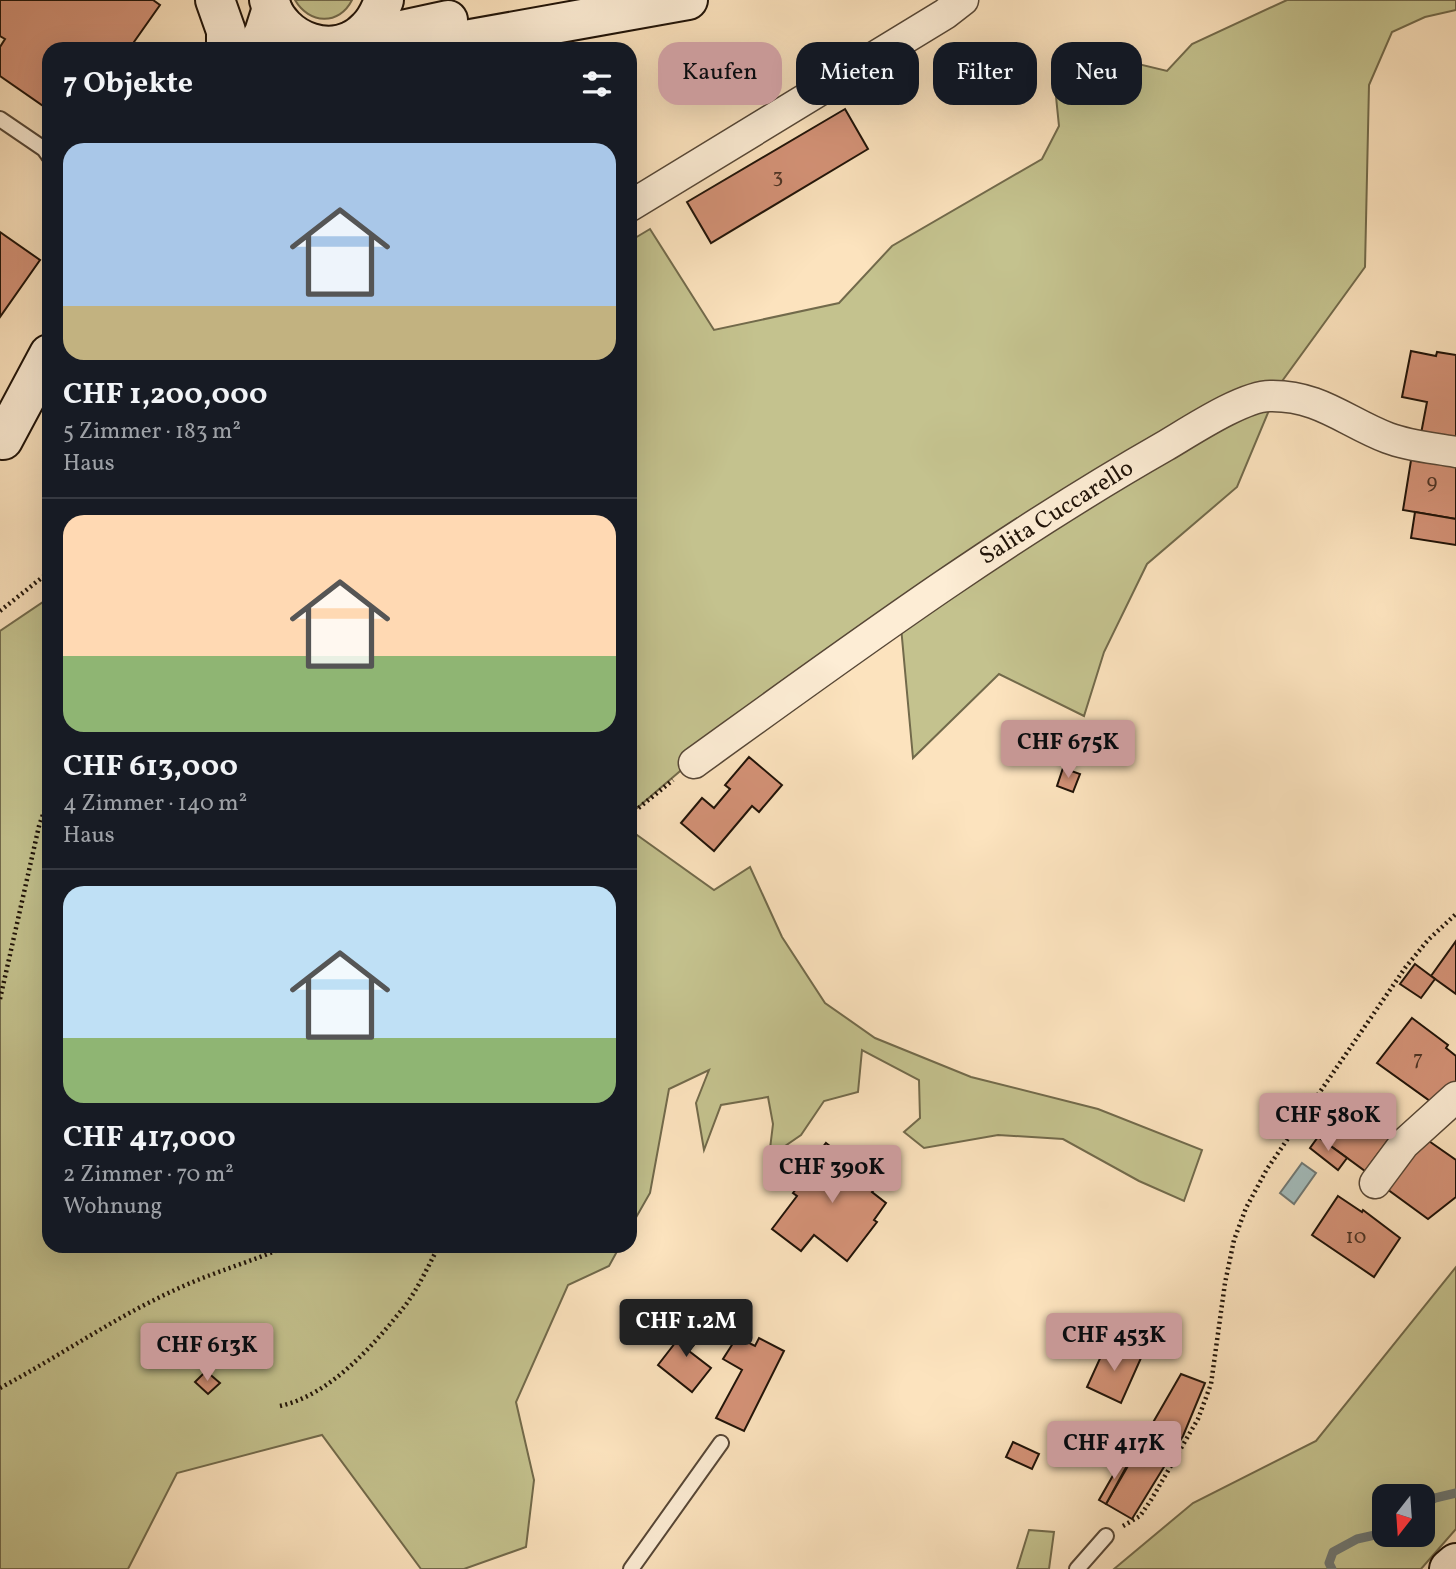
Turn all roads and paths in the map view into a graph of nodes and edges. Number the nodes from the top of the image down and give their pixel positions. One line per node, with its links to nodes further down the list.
1 (215, 0): 7 (main road)
2 (384, 0): 10 (main road)
3 (570, 0): 11 (main road)
4 (688, 0): 12 (main road)
5 (964, 0): 15 (street)
6 (270, 4): 8 (main road); 9 (main road)
7 (226, 42)
8 (258, 42)
9 (306, 42)
10 (340, 42)
11 (345, 42)
12 (454, 42)
13 (0, 119): 14 (lane)
14 (42, 148)
15 (637, 202)
16 (42, 367): 18 (main road)
17 (42, 400): 18 (main road)
18 (2, 443)
19 (1456, 452): 22 (street, Salita Cuccarello)
20 (42, 578): 21 (path)
21 (0, 611)
22 (694, 763): 23 (path)
23 (637, 809)
24 (42, 817): 26 (path)
25 (1456, 914): 34 (path)
26 (0, 999)
27 (1456, 1097): 28 (street)
28 (1375, 1182)
29 (271, 1253): 31 (path)
30 (435, 1253): 32 (path)
31 (0, 1388)
32 (280, 1406)
33 (721, 1443): 36 (lane)
34 (1106, 1536): 37 (lane)
35 (1456, 1563): 38 (main road)
36 (631, 1569)
37 (1077, 1569)
38 (1449, 1569)

